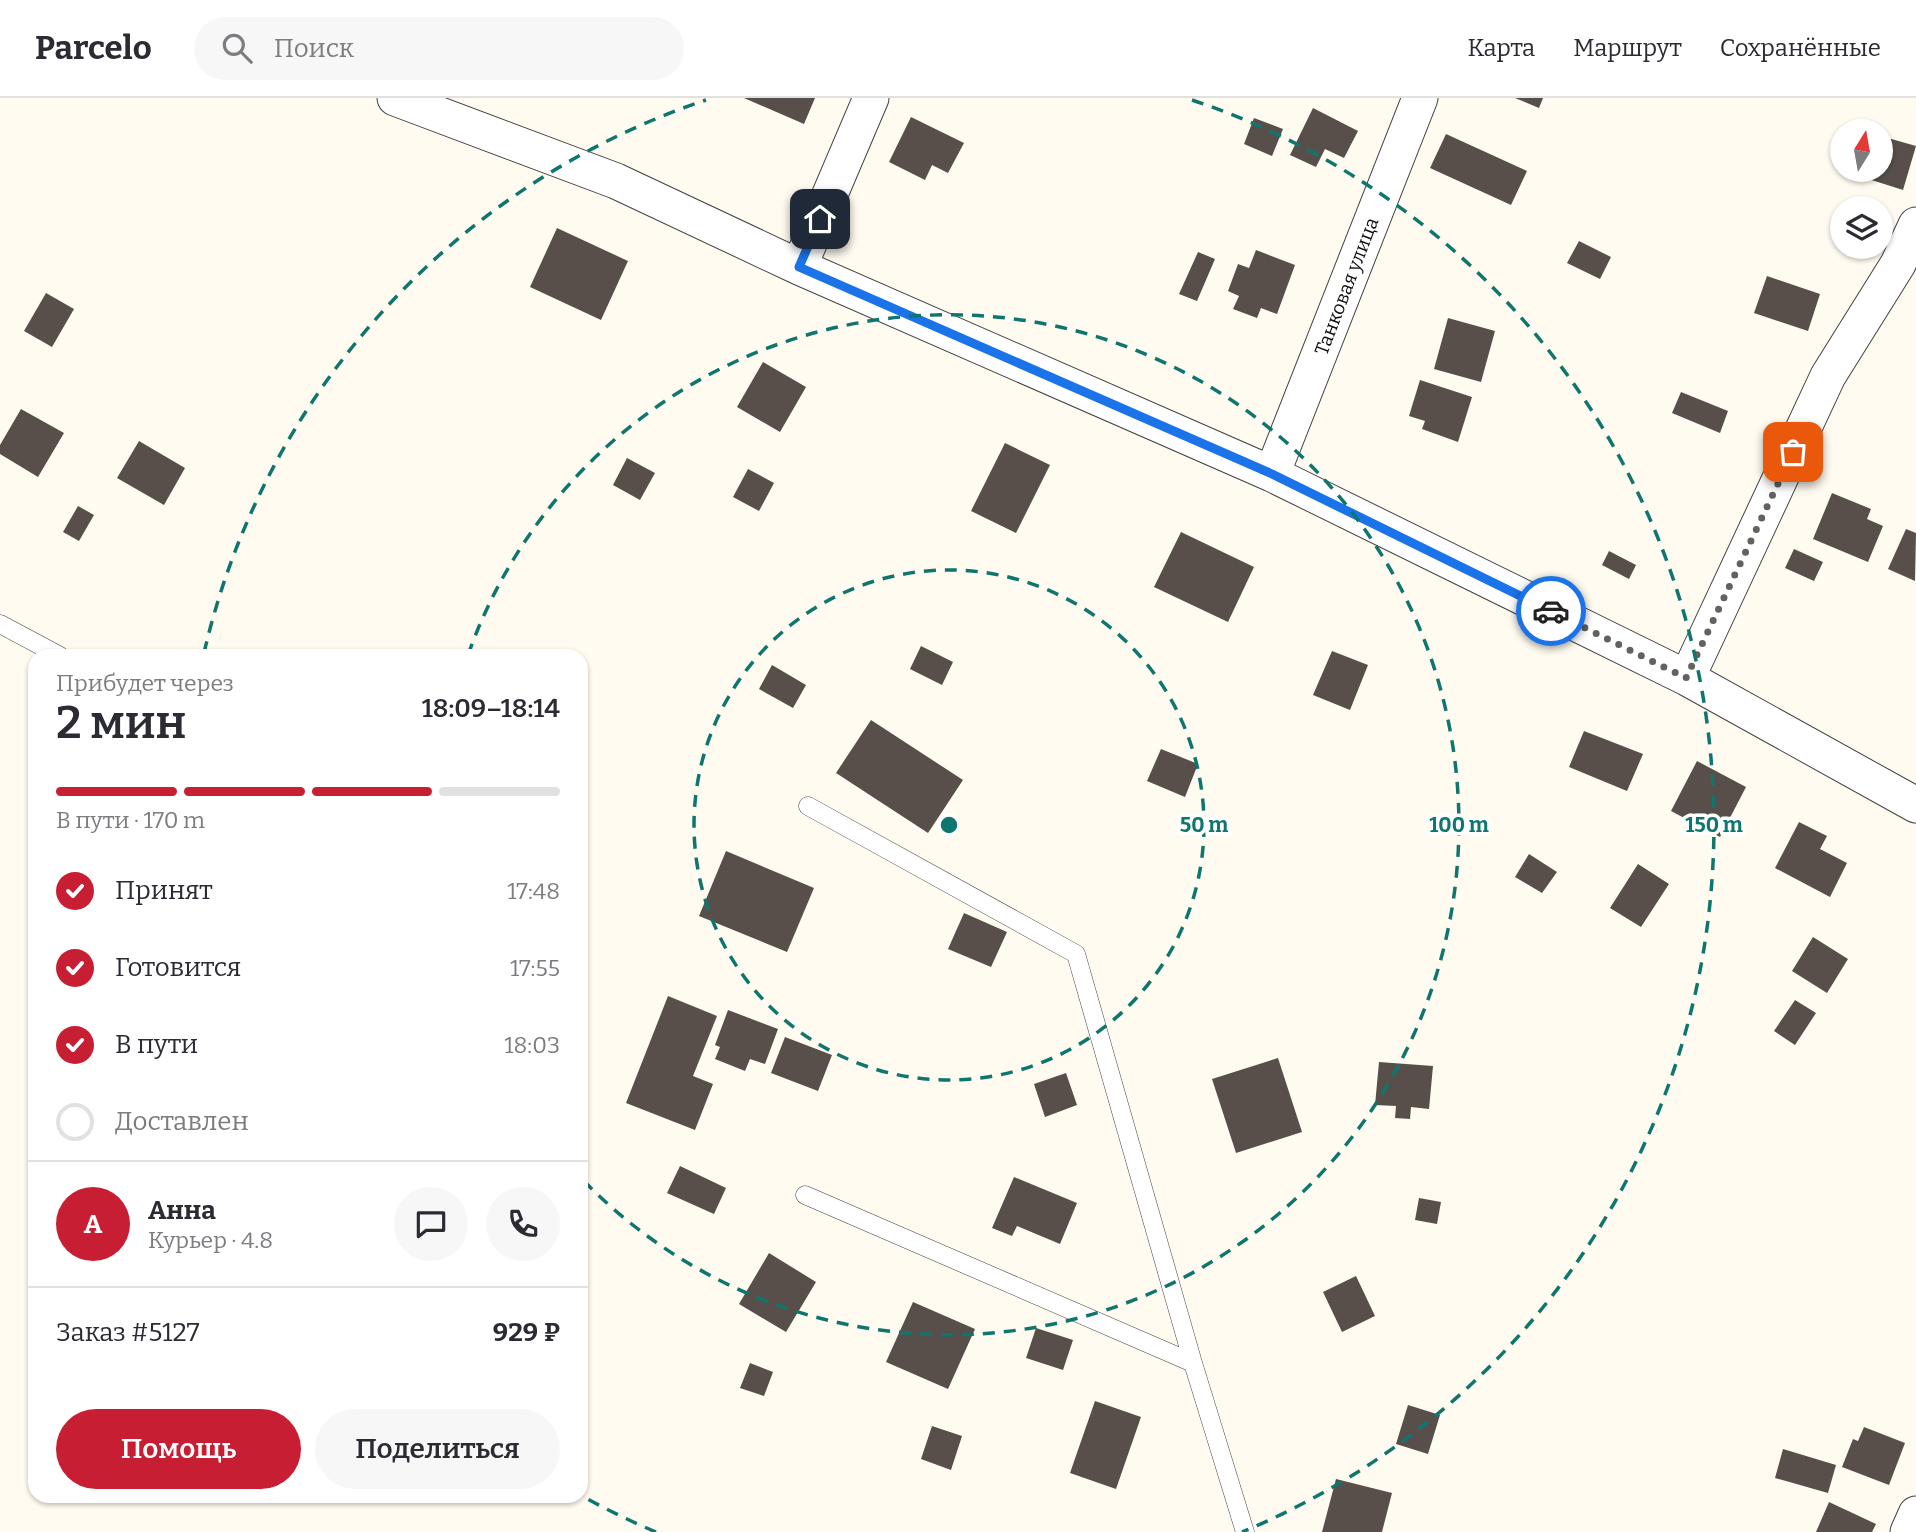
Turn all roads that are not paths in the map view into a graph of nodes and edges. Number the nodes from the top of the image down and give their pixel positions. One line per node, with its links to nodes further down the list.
1 (395, 98): 5 (street)
2 (871, 98): 5 (street)
3 (1420, 98): 6 (street, Танковая улица)
4 (1916, 225): 9 (street)
5 (799, 267): 6 (street)
6 (1272, 474): 9 (street)
7 (0, 624): 8 (lane)
8 (47, 649)
9 (1686, 678): 10 (street)
10 (1916, 804)
11 (808, 806): 13 (lane)
12 (805, 1195): 13 (lane)
13 (1193, 1363): 14 (lane)
14 (1245, 1532)

